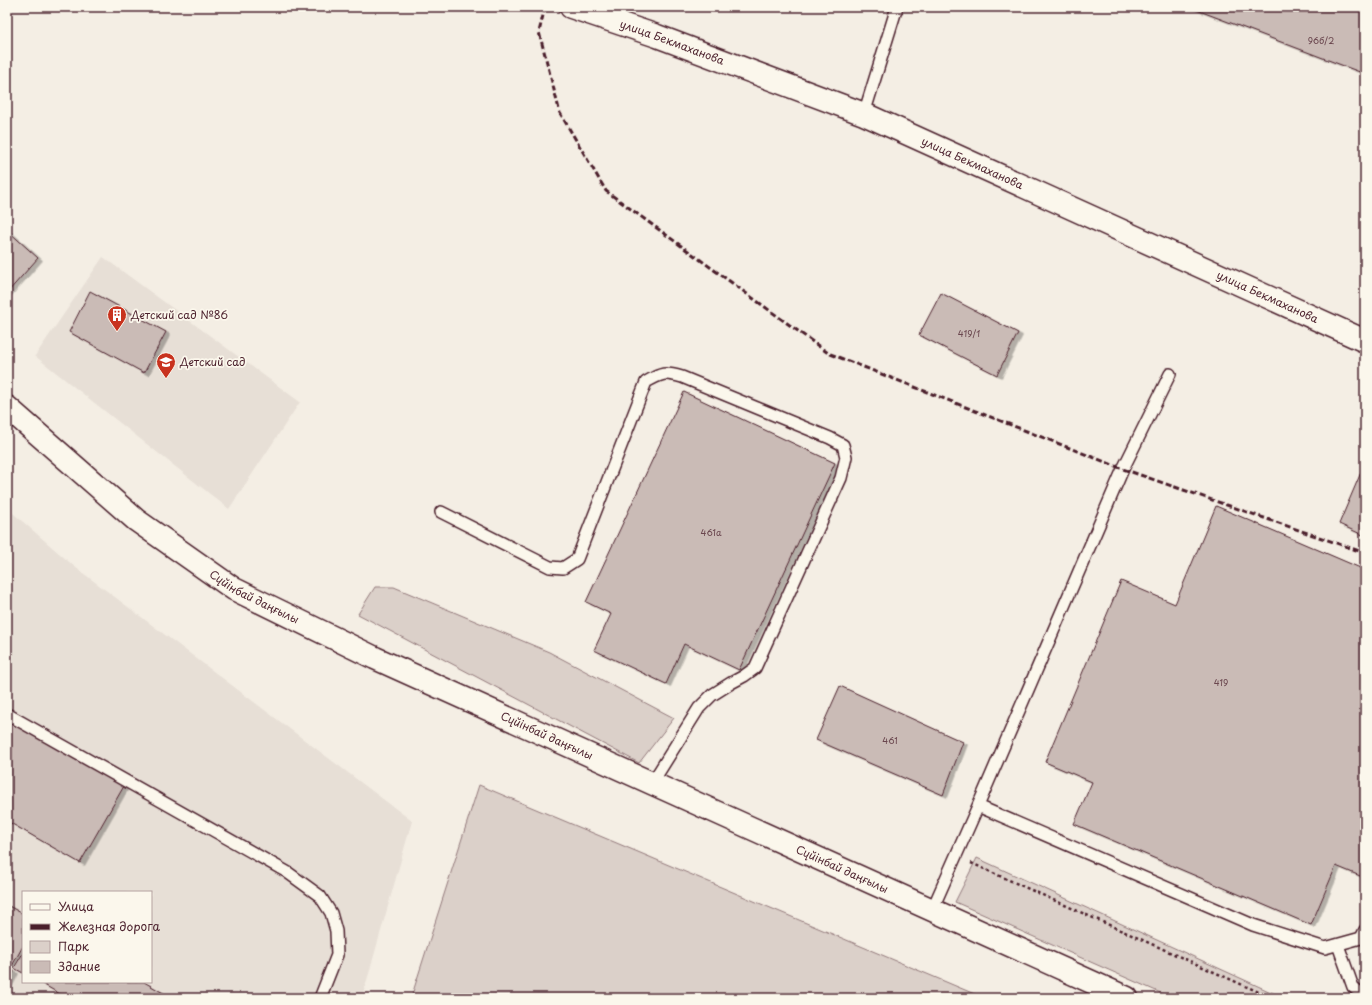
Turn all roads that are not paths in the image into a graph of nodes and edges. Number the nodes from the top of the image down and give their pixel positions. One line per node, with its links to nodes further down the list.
1 (897, 7): 3 (lane)
2 (582, 9): 3 (main road, улица Бекмаханова)
3 (864, 114): 4 (main road, улица Бекмаханова)
4 (1365, 341)
5 (1170, 374): 10 (lane)
6 (7, 407): 9 (main road, Сүйінбай даңғылы)
7 (441, 512): 9 (lane)
8 (7, 714): 15 (lane)
9 (652, 783): 11 (main road, Сүйінбай даңғылы)
10 (978, 806): 11 (lane); 13 (lane)
11 (932, 910): 16 (main road, Сүйінбай даңғылы)
12 (1365, 930): 13 (lane)
13 (1338, 945): 14 (lane)
14 (1365, 997)
15 (320, 998)
16 (1127, 998)

